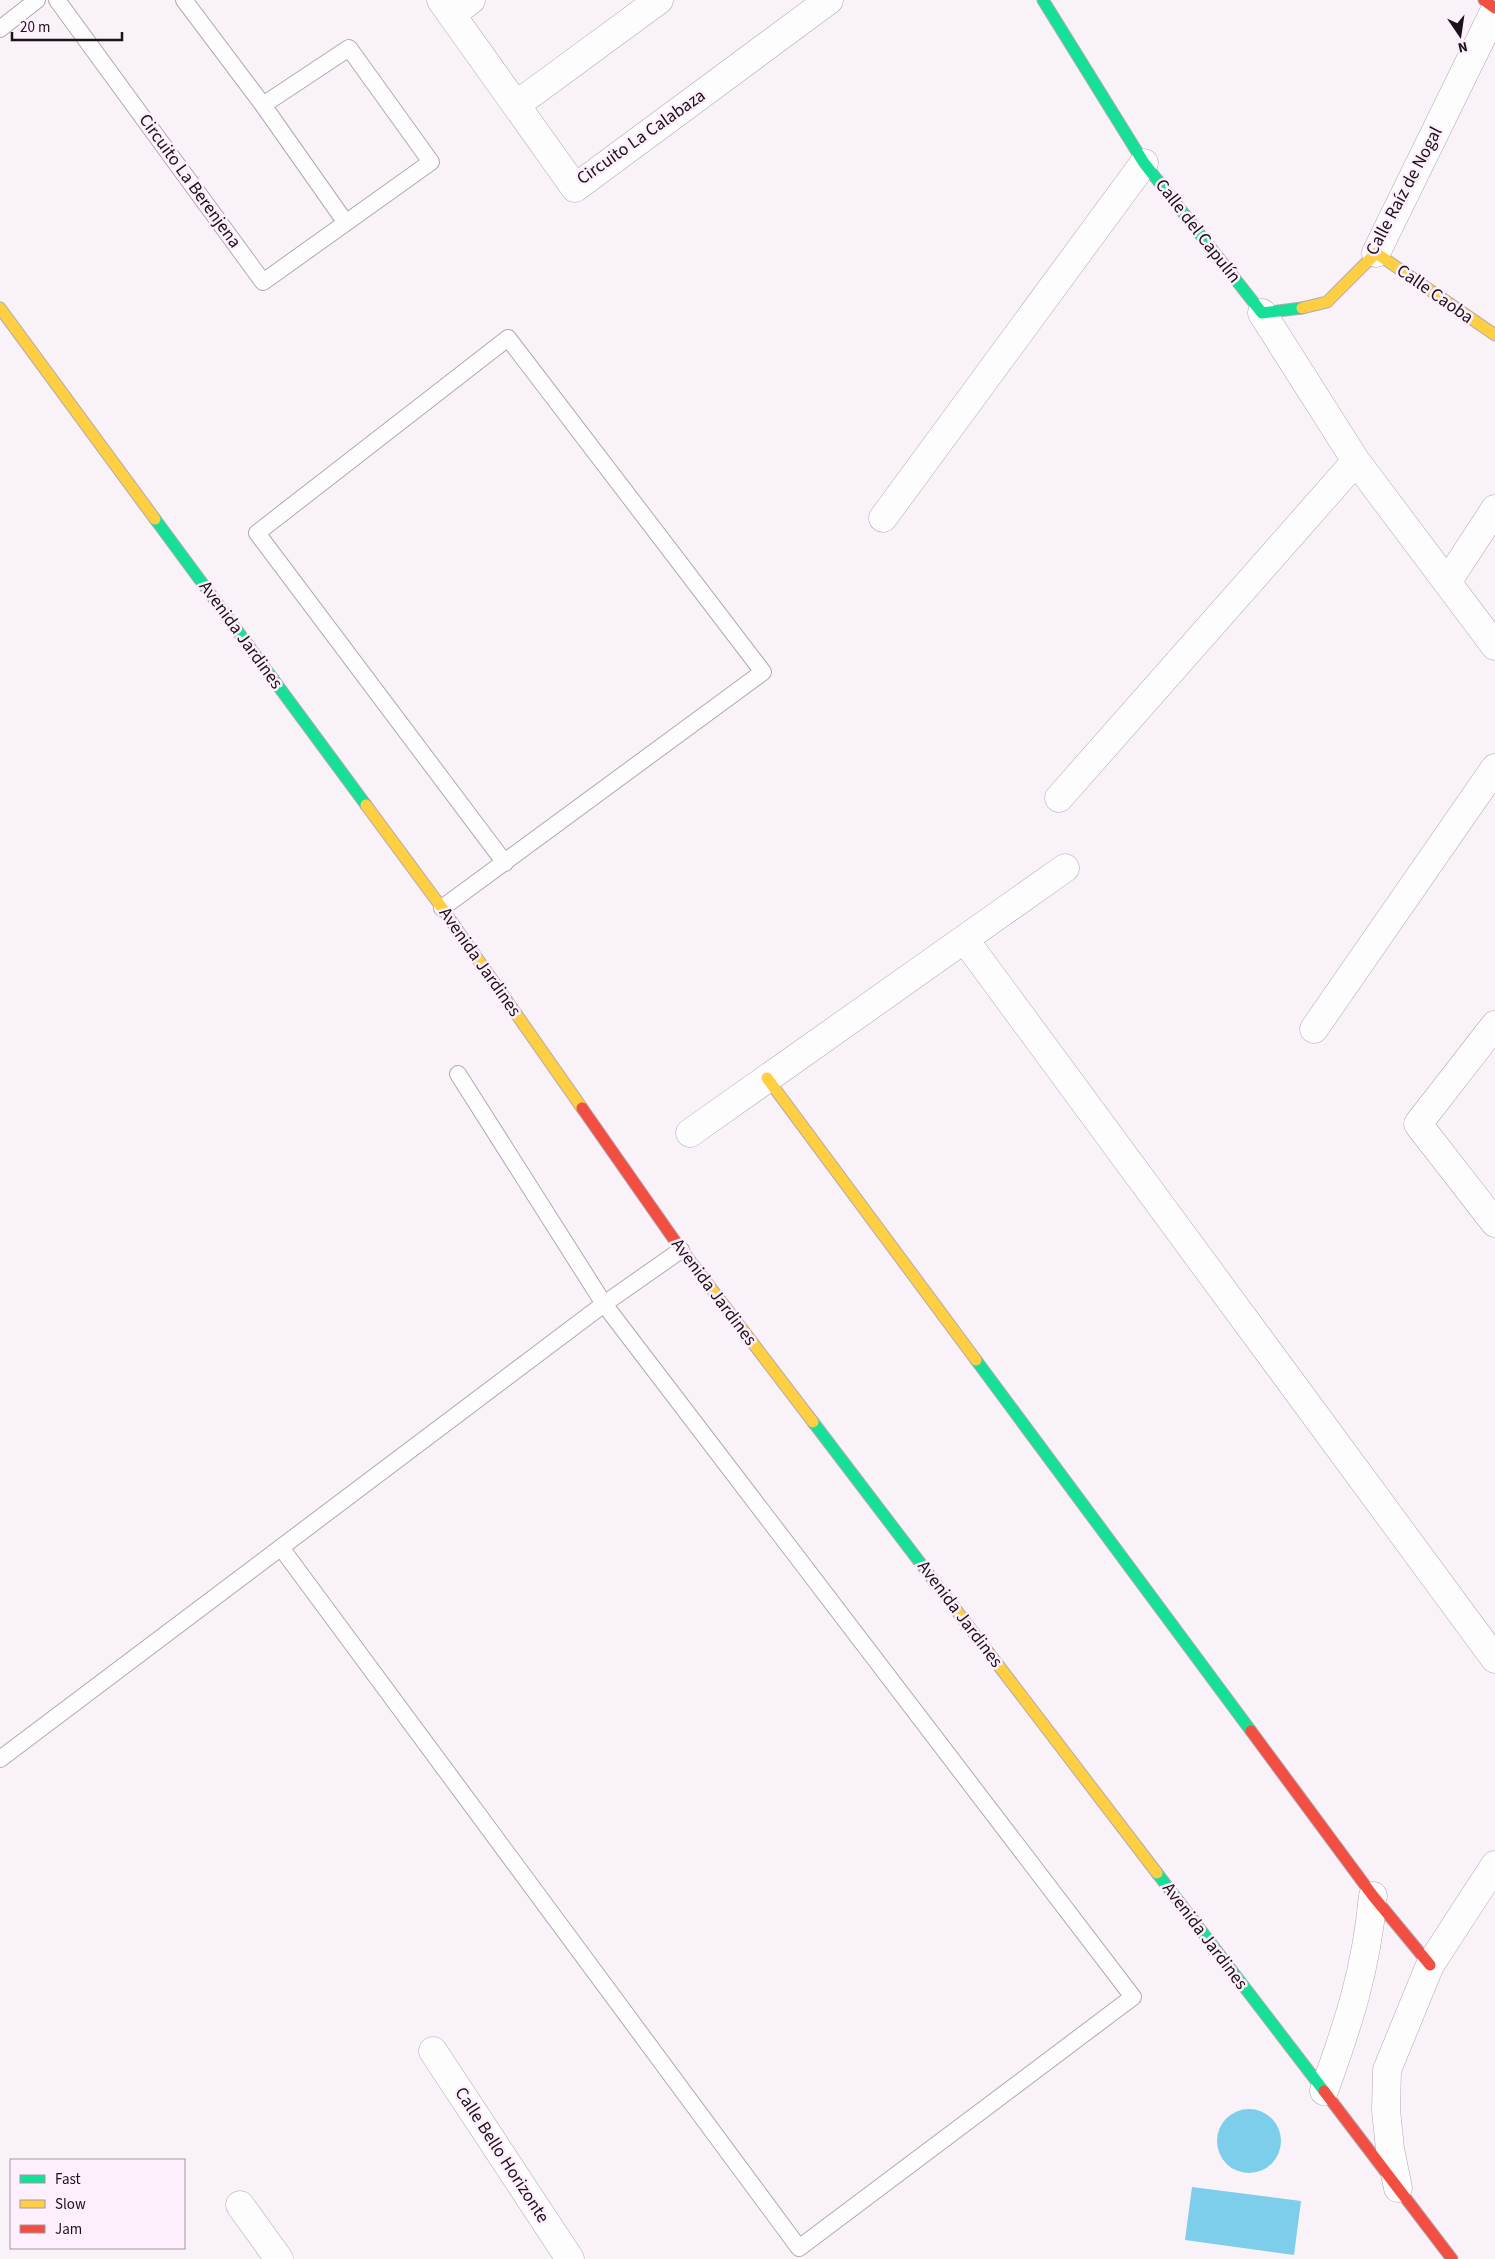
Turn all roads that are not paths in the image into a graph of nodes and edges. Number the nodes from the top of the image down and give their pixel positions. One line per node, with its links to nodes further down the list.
1 (37, 0): 10 (lane)
2 (57, 0): 14 (lane, Circuito La Berenjena)
3 (184, 0): 11 (lane)
4 (659, 0): 12 (street)
5 (829, 0): 12 (street, Circuito La Calabaza)
6 (1043, 0): 13 (street, Calle del Capulín)
7 (1484, 0): 9 (street)
8 (454, 5): 12 (street, Circuito La Calabaza)
9 (1495, 9): 15 (street, Calle Raíz de Nogal)
10 (0, 29)
11 (263, 105): 14 (lane); 14 (lane, Circuito La Berenjena)
12 (516, 105)
13 (1144, 163): 17 (street, Calle del Capulín); 21 (street)
14 (346, 223)
15 (1376, 253): 17 (street, Calle Raíz de Nogal); 18 (street, Calle Caoba)
16 (0, 308): 28 (street, Avenida Jardines)
17 (1262, 313): 19 (street, Calle del Capulín)
18 (1495, 336)
19 (1356, 461): 22 (street, Calle del Capulín); 25 (street)
20 (1495, 509): 22 (street)
21 (883, 518)
22 (1448, 582): 23 (street, Calle del Capulín)
23 (1495, 646)
24 (1495, 768): 31 (street)
25 (1059, 798)
26 (505, 863): 26 (lane); 28 (lane)
27 (1065, 868): 29 (street)
28 (442, 908): 36 (street, Avenida Jardines)
29 (965, 940): 33 (street); 39 (street)
30 (1495, 1025): 35 (street)
31 (1314, 1029)
32 (458, 1074): 37 (lane)
33 (767, 1078): 34 (street); 42 (street)
34 (690, 1133)
35 (1495, 1223)
36 (681, 1250): 37 (lane); 45 (street, Avenida Jardines)
37 (604, 1304): 38 (lane); 38 (lane)
38 (282, 1548): 40 (lane)
39 (1495, 1659)
40 (0, 1758)
41 (1495, 1865): 43 (street)
42 (1372, 1896): 43 (street); 45 (street)
43 (1430, 1966): 46 (street)
44 (433, 2051): 49 (street, Calle Bello Horizonte)
45 (1324, 2091): 46 (street, Avenida Jardines)
46 (1398, 2188): 50 (street, Avenida Jardines)
47 (240, 2205): 48 (street)
48 (279, 2259)
49 (570, 2259)
50 (1452, 2259)

